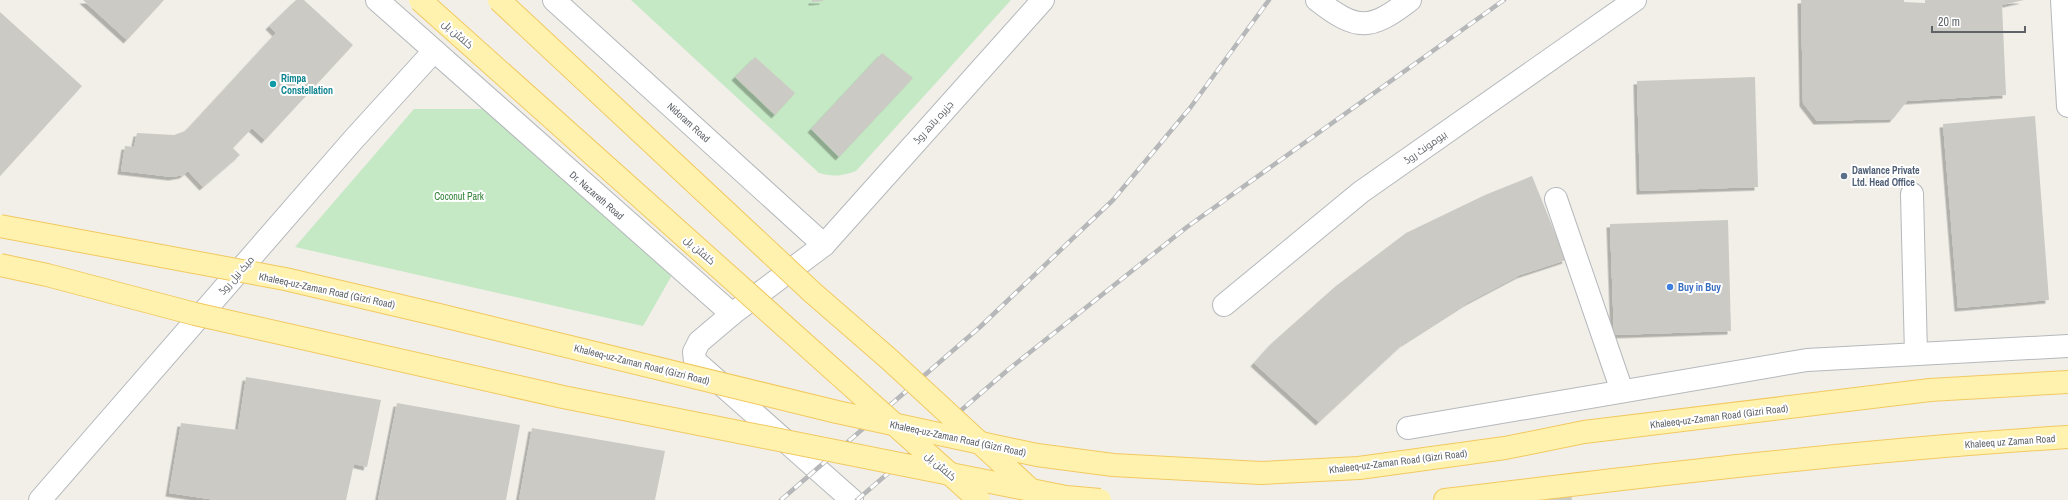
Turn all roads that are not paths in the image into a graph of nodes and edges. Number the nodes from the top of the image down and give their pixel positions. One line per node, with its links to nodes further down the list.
1 (377, 0): 10 (street, Dr. Nazareth Road)
2 (420, 0): 27 (main road, کلفٹن پل, bridge)
3 (499, 0): 28 (main road, bridge)
4 (554, 0): 15 (street, Nidoram Road)
5 (1043, 0): 15 (street, جزیرہ باتھ روڈ)
6 (1317, 0): 7 (street)
7 (1410, 0)
8 (1635, 0): 17 (street, بیومونٹ روڈ)
9 (2062, 0): 11 (street)
10 (434, 51): 18 (street, Dr. Nazareth Road); 25 (street, میک نیل روڈ)
11 (2068, 106)
12 (1912, 194): 20 (street)
13 (1556, 199): 22 (street)
14 (0, 226): 21 (main road, Khaleeq-uz-Zaman Road (Gizri Road), bridge)
15 (824, 244): 18 (street)
16 (0, 265): 29 (main road, bridge)
17 (1224, 305)
18 (732, 314): 26 (street)
19 (2068, 346): 20 (street)
20 (1916, 354): 22 (street)
21 (2068, 382)
22 (1622, 391): 23 (street)
23 (1408, 428)
24 (2068, 437): 30 (main road, Khaleeq uz Zaman Road)
25 (40, 500)
26 (852, 500)
27 (979, 500)
28 (1041, 500)
29 (1100, 500)
30 (1445, 500)

